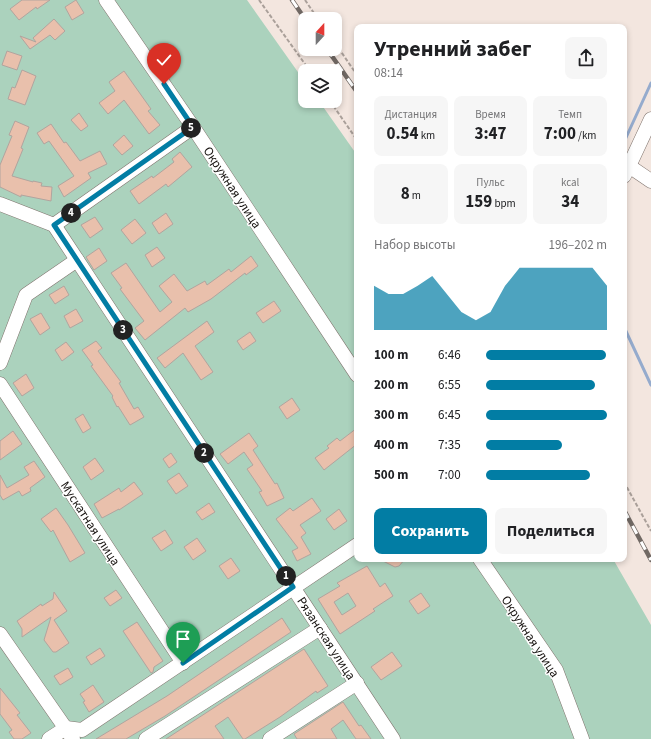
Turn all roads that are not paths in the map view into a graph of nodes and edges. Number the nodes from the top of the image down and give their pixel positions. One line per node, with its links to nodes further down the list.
1 (106, 0): 3 (street, Окружная улица)
2 (651, 118): 4 (street)
3 (193, 127): 7 (street); 10 (street, Окружная улица)
4 (627, 171): 5 (street)
5 (651, 181)
6 (0, 204): 7 (street)
7 (54, 225): 8 (street, Рязанская улица)
8 (77, 260): 9 (street); 14 (street, Рязанская улица)
9 (0, 363)
10 (354, 369)
11 (0, 384): 17 (street, Мускатная улица)
12 (354, 547): 14 (street)
13 (482, 562): 24 (street, Окружная улица)
14 (293, 587): 15 (street, Рязанская улица); 17 (street)
15 (320, 628): 18 (street, Рязанская улица); 21 (street)
16 (0, 634): 19 (street)
17 (183, 663): 19 (street)
18 (357, 683): 22 (street); 23 (street, Рязанская улица)
19 (69, 733): 20 (street)
20 (49, 739)
21 (146, 739)
22 (270, 739)
23 (393, 739)
24 (582, 739)

